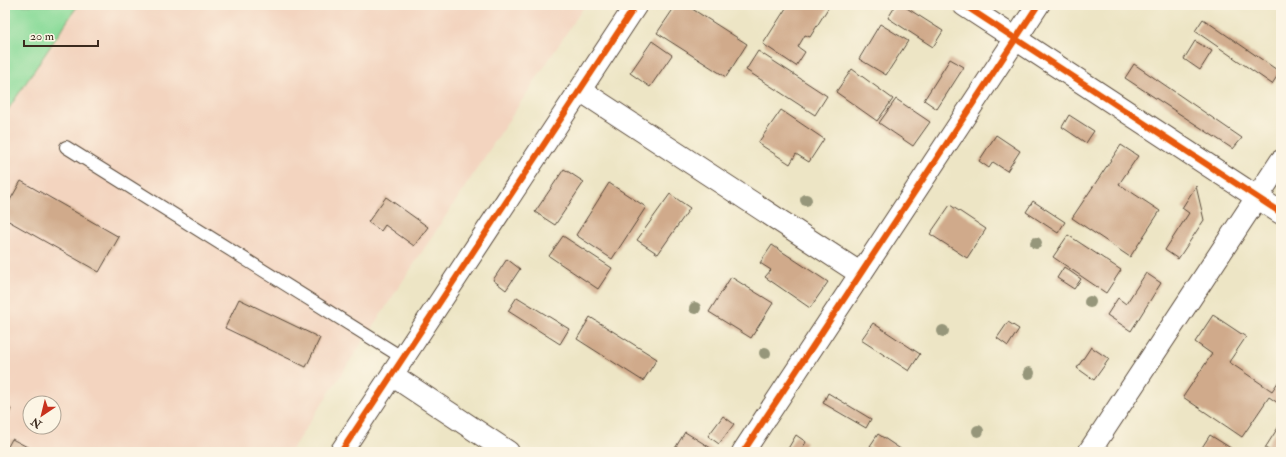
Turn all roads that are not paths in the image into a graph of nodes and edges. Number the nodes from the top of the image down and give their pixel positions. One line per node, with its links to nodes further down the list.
1 (636, 5): 5 (street)
2 (964, 5): 4 (street)
3 (1038, 5): 4 (street)
4 (1016, 39): 8 (street); 10 (street)
5 (580, 90): 10 (street); 11 (street)
6 (66, 147): 11 (lane)
7 (1281, 161): 8 (street)
8 (1258, 197): 9 (street); 15 (street)
9 (1281, 213)
10 (861, 274): 14 (street)
11 (397, 366): 12 (street); 13 (street)
12 (341, 452)
13 (508, 452)
14 (743, 452)
15 (1089, 452)

